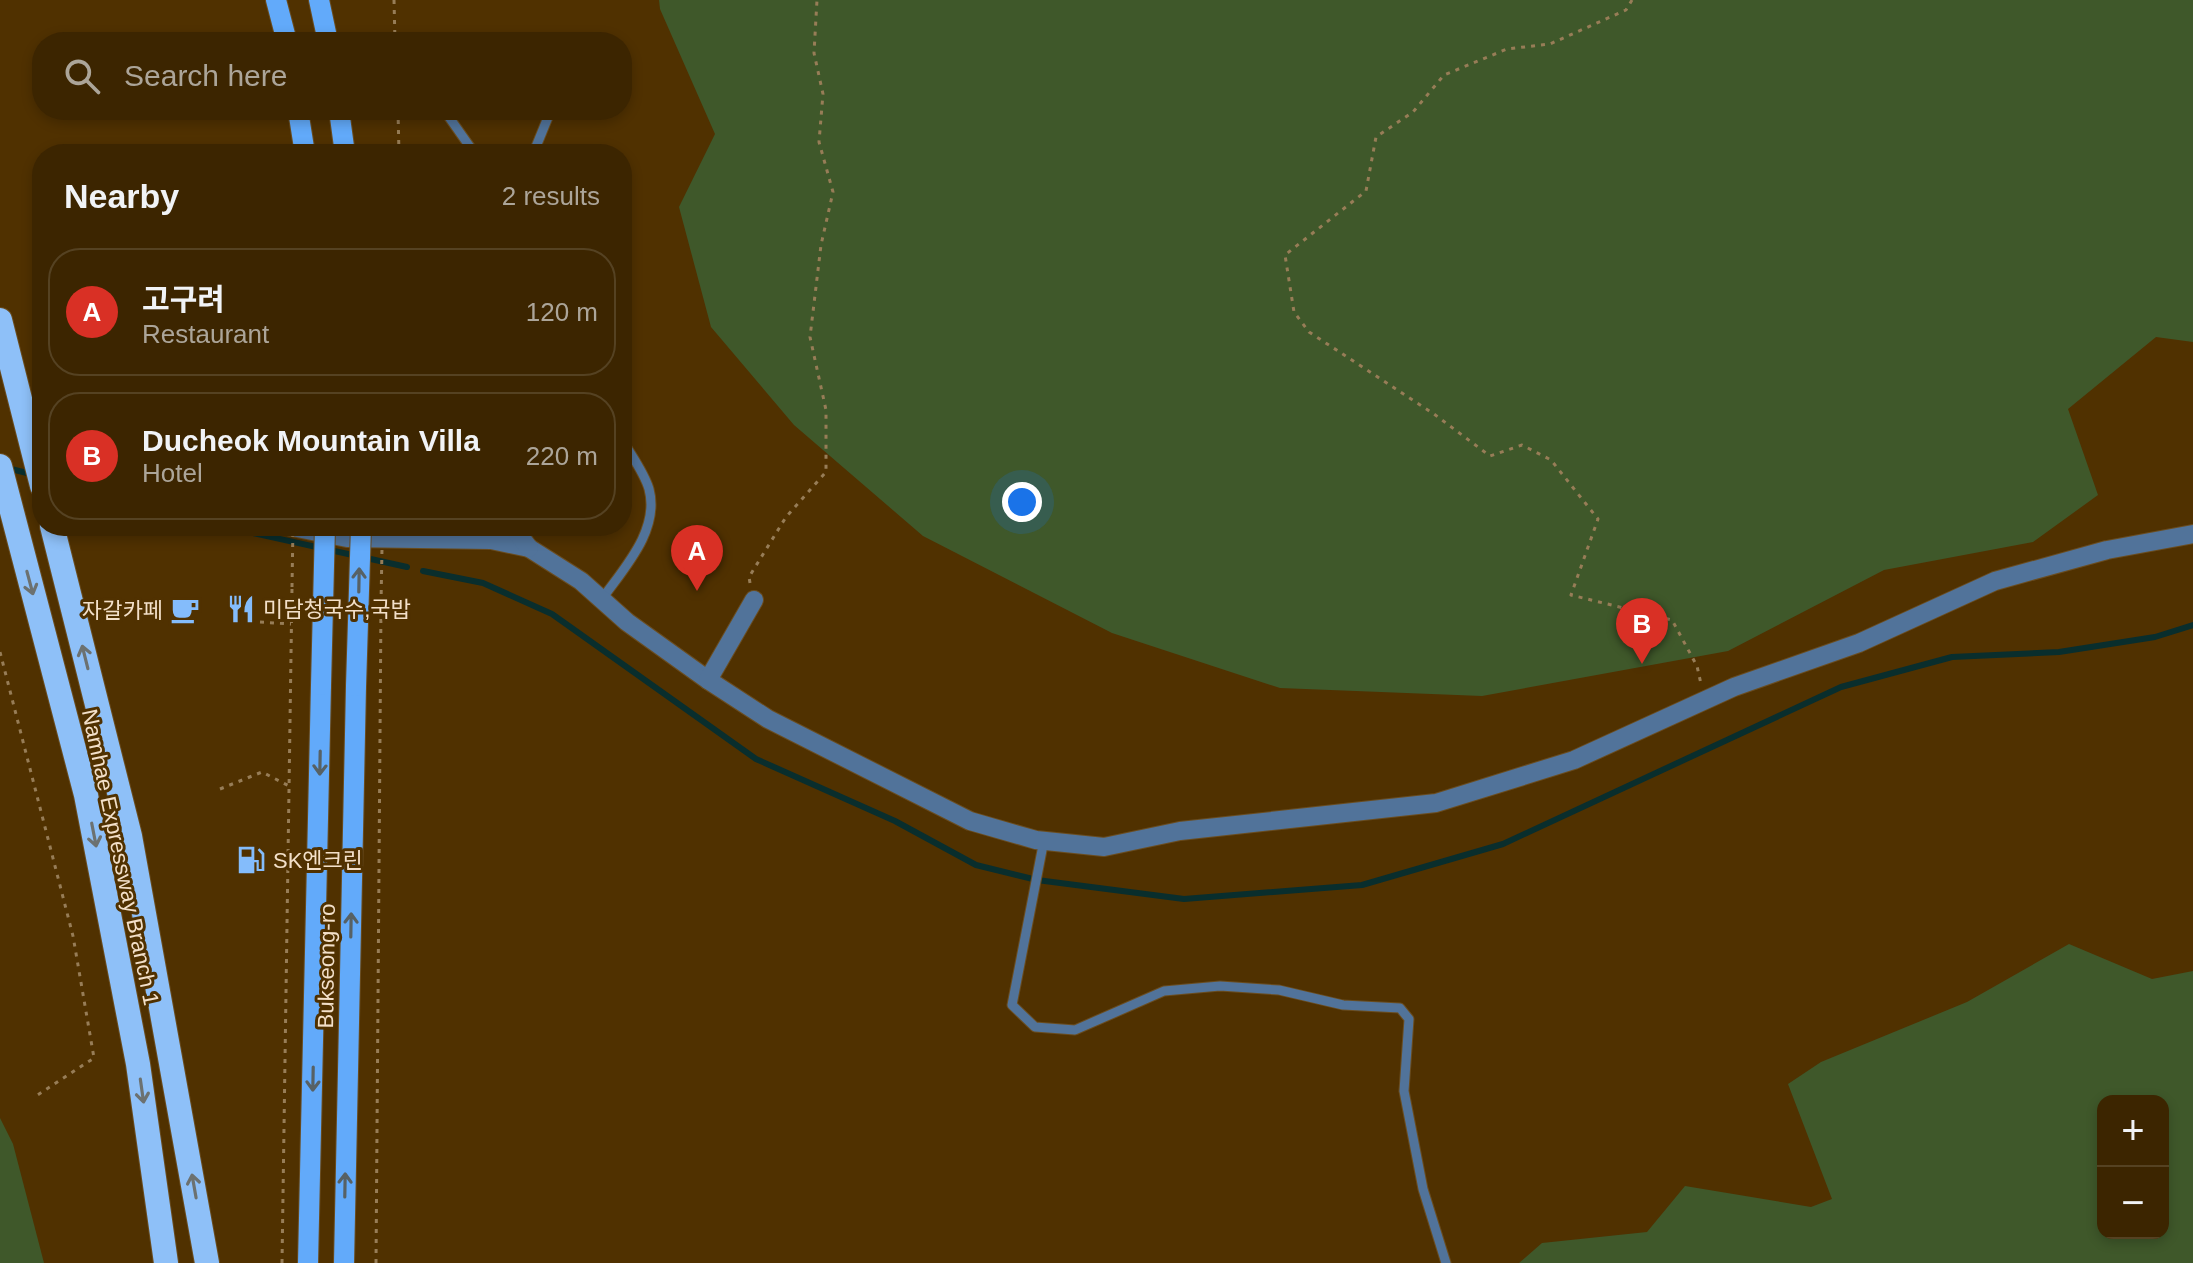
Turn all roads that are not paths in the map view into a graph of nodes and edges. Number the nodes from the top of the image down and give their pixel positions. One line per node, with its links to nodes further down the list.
1 (276, 0): 3 (main road)
2 (319, 0): 4 (main road)
3 (284, 32)
4 (326, 32)
5 (300, 120): 9 (main road)
6 (340, 120): 10 (main road)
7 (451, 120): 11 (lane)
8 (547, 120): 12 (lane)
9 (303, 144)
10 (344, 144)
11 (468, 144)
12 (537, 144)
13 (0, 320): 14 (highway)
14 (32, 447)
15 (632, 457): 24 (lane)
16 (0, 466): 28 (highway, Namhae Expressway Branch 1, one-way to 28)
17 (2193, 534): 27 (street)
18 (55, 536): 29 (highway, Namhae Expressway Branch 1, one-way to 18)
19 (325, 536): 30 (main road, Bukseong-ro, one-way to 30, bridge)
20 (338, 536): 23 (street)
21 (361, 536): 31 (main road, Bukseong-ro, one-way to 21, bridge)
22 (520, 536): 23 (street)
23 (529, 548): 24 (street)
24 (602, 599): 26 (street)
25 (754, 600): 26 (street)
26 (708, 680): 27 (street)
27 (1043, 847): 32 (lane)
28 (166, 1263)
29 (207, 1263)
30 (308, 1263)
31 (344, 1263)
32 (1446, 1263)

